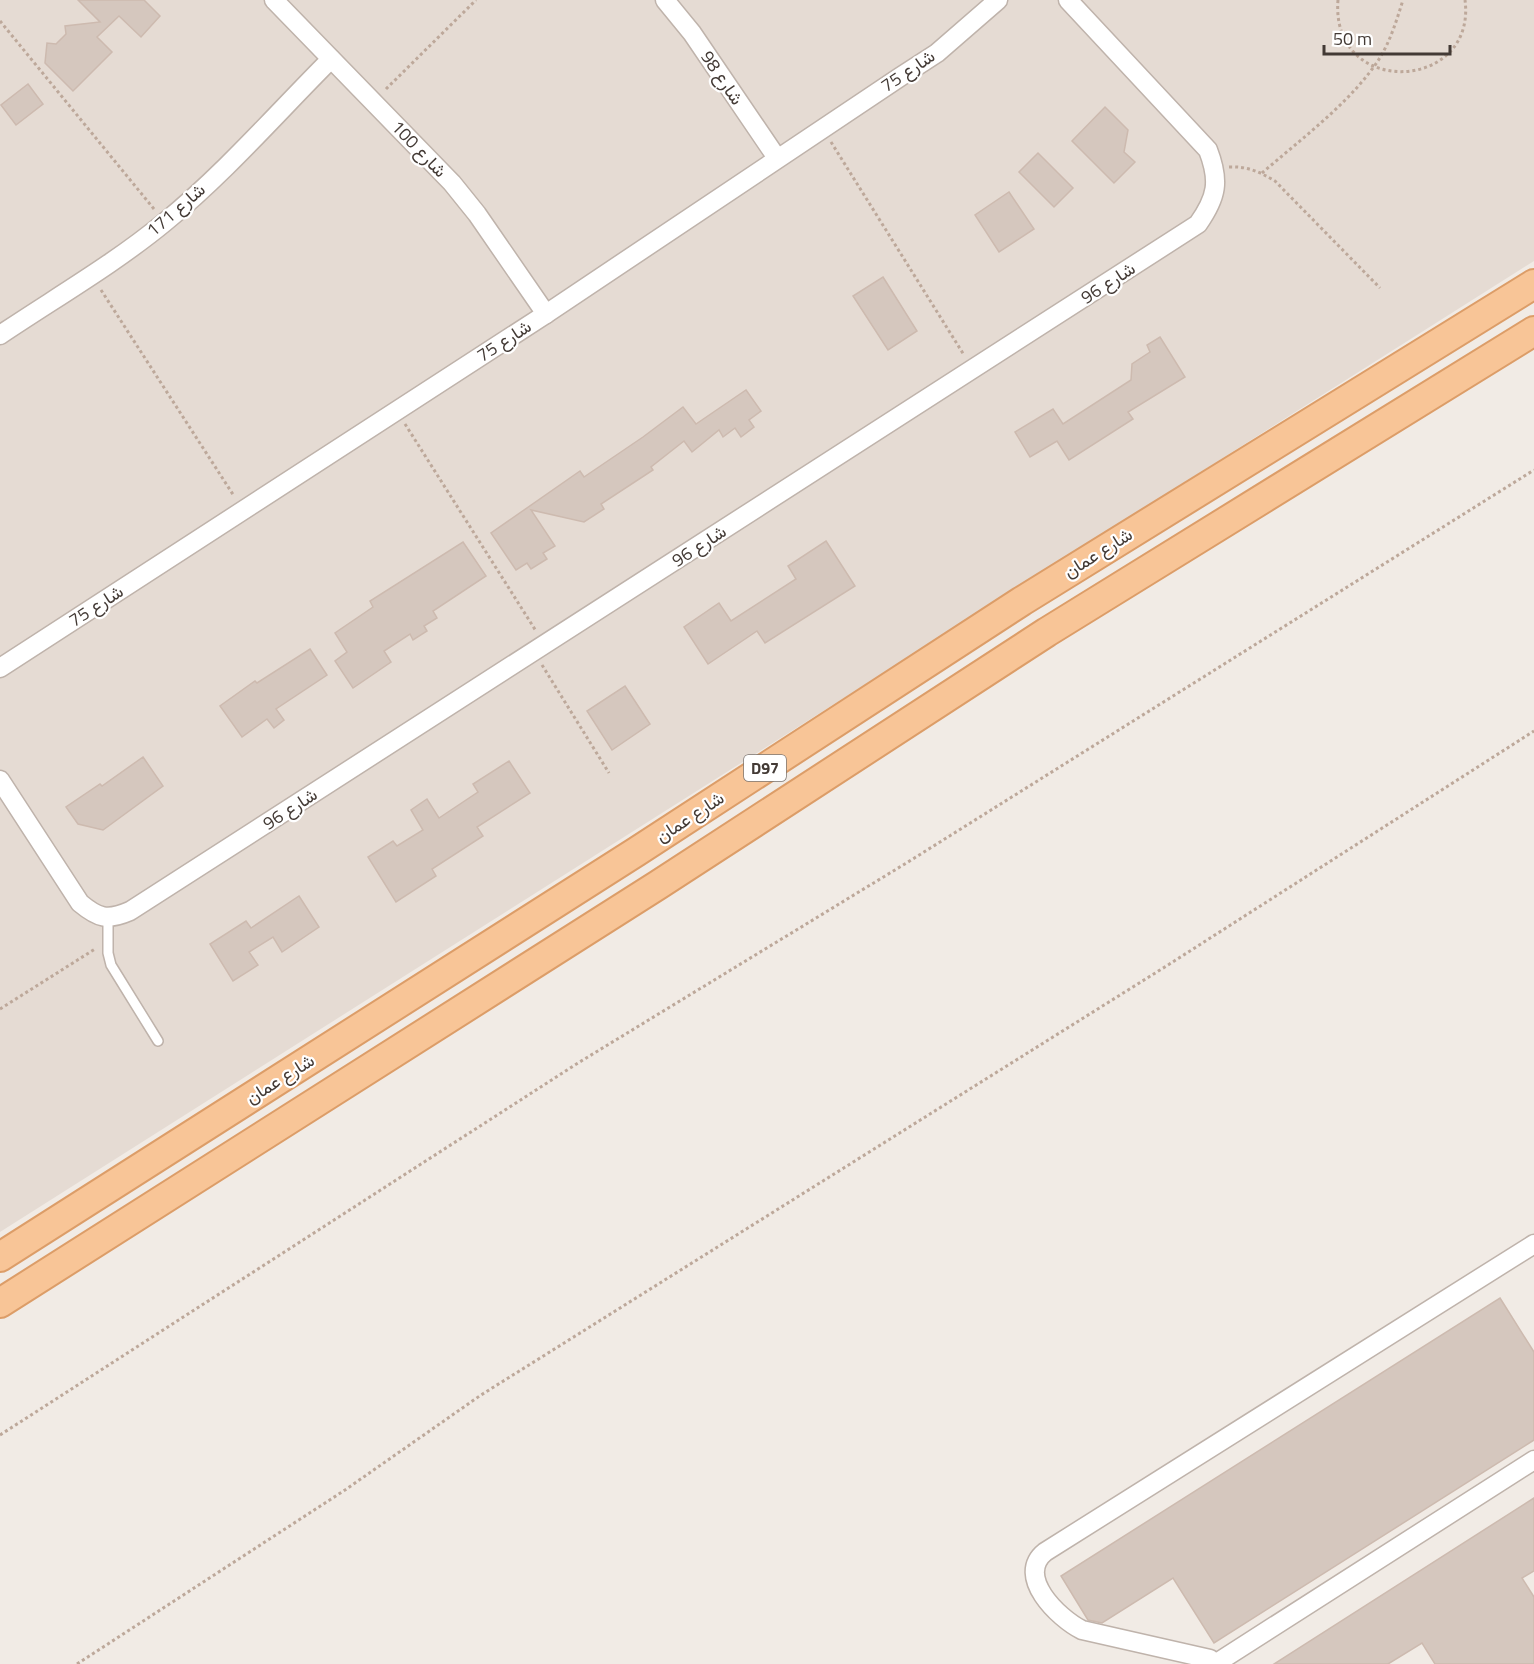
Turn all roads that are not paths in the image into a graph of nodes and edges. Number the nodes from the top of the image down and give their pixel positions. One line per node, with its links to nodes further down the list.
1 (273, 0): 5 (street, شارع 100)
2 (665, 0): 6 (street, شارع 98)
3 (998, 0): 6 (street, شارع 75)
4 (1068, 0): 13 (street, شارع 96)
5 (331, 59): 8 (street, شارع 100); 10 (street, شارع 171)
6 (777, 158): 8 (street, شارع 75)
7 (1534, 284): 16 (main road, شارع عمان / D97)
8 (546, 314): 11 (street, شارع 75)
9 (1534, 331): 17 (main road, D97)
10 (0, 335)
11 (0, 668)
12 (0, 780): 13 (street)
13 (108, 918): 14 (lane)
14 (158, 1041)
15 (1534, 1244): 19 (street)
16 (0, 1257)
17 (0, 1303)
18 (1534, 1460): 19 (street)
19 (1215, 1664)

